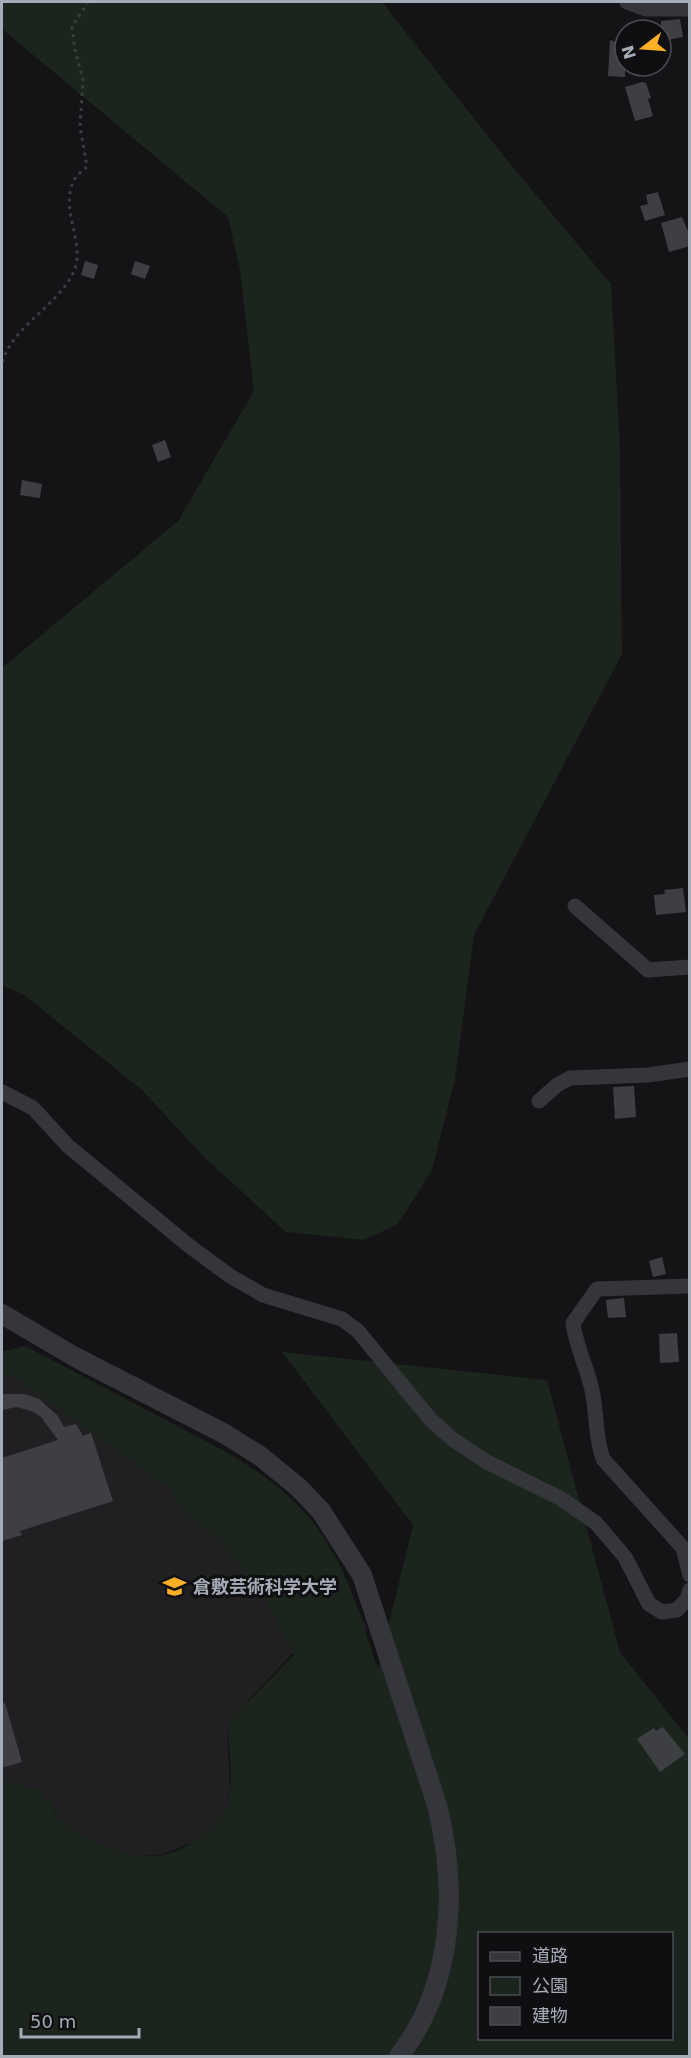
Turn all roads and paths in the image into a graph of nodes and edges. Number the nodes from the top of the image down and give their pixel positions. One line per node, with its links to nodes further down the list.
1 (88, 2): 4 (path)
2 (627, 2): 3 (street)
3 (690, 9)
4 (2, 362)
5 (575, 906): 6 (street)
6 (690, 967)
7 (690, 1069): 9 (street)
8 (2, 1092): 13 (street)
9 (539, 1101)
10 (690, 1286): 12 (street)
11 (2, 1314): 14 (street)
12 (690, 1575)
13 (690, 1590)
14 (399, 2056)

